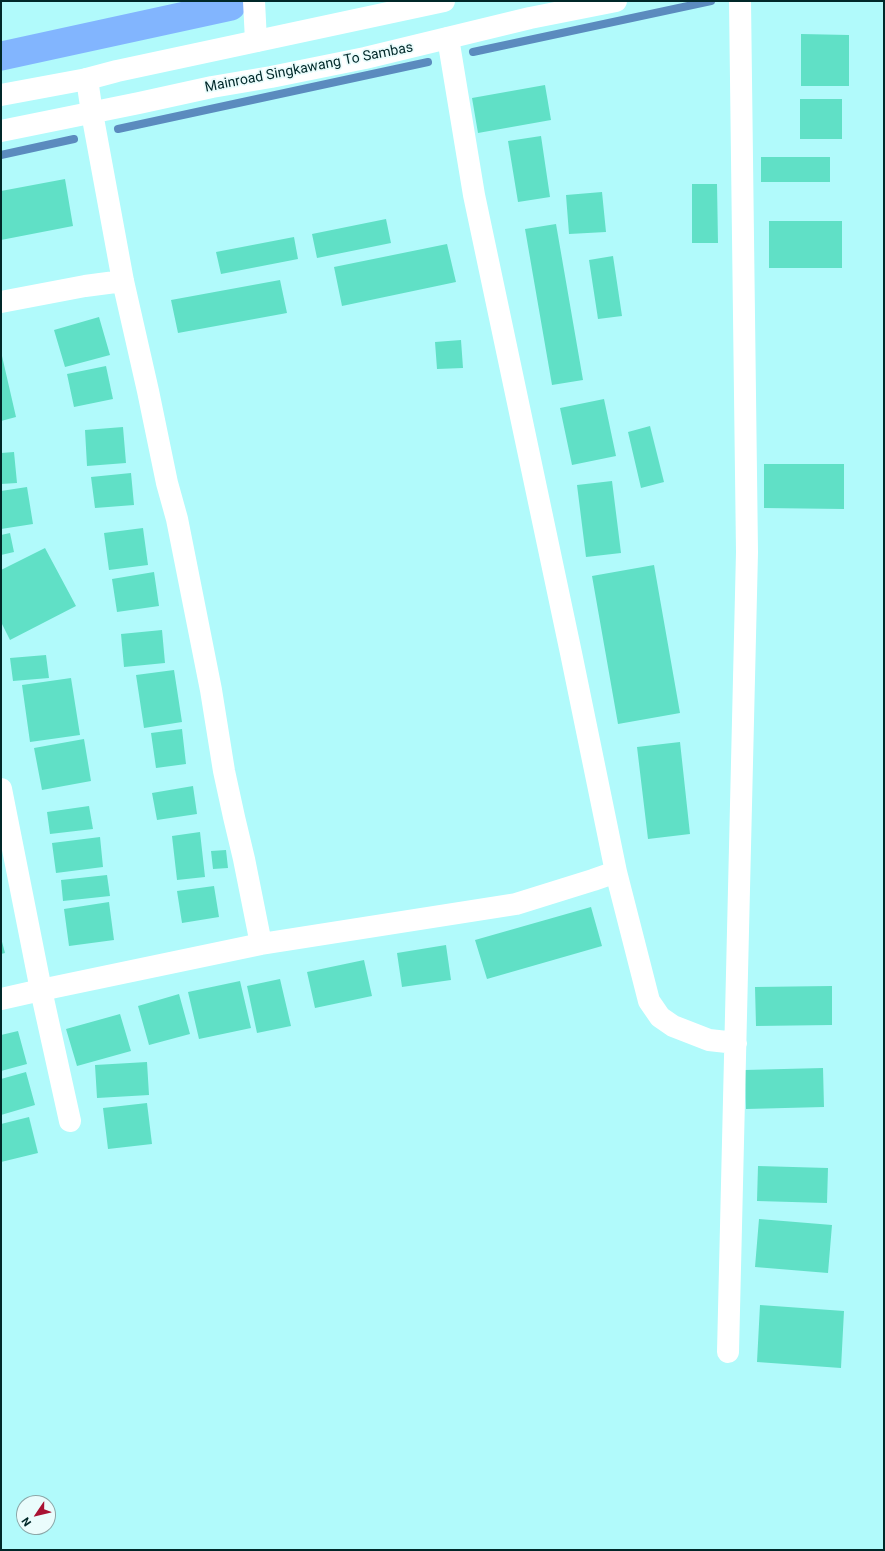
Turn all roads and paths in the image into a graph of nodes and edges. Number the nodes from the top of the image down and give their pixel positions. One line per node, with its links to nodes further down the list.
1 (254, 1): 6 (main road)
2 (444, 1): 6 (main road)
3 (616, 1): 5 (main road, Mainroad Singkawang To Sambas)
4 (740, 1): 18 (main road)
5 (448, 38): 9 (main road, Mainroad Singkawang To Sambas); 14 (main road)
6 (256, 41): 7 (main road)
7 (88, 79): 8 (main road); 9 (main road)
8 (1, 94)
9 (92, 113): 10 (main road, Mainroad Singkawang To Sambas); 11 (main road)
10 (1, 131)
11 (123, 281): 12 (main road); 15 (main road)
12 (1, 302)
13 (1, 789): 16 (main road)
14 (616, 872): 15 (main road); 18 (main road)
15 (261, 944): 16 (main road)
16 (41, 990): 17 (main road); 19 (main road)
17 (1, 998)
18 (736, 1043): 20 (main road)
19 (70, 1121)
20 (728, 1352)

